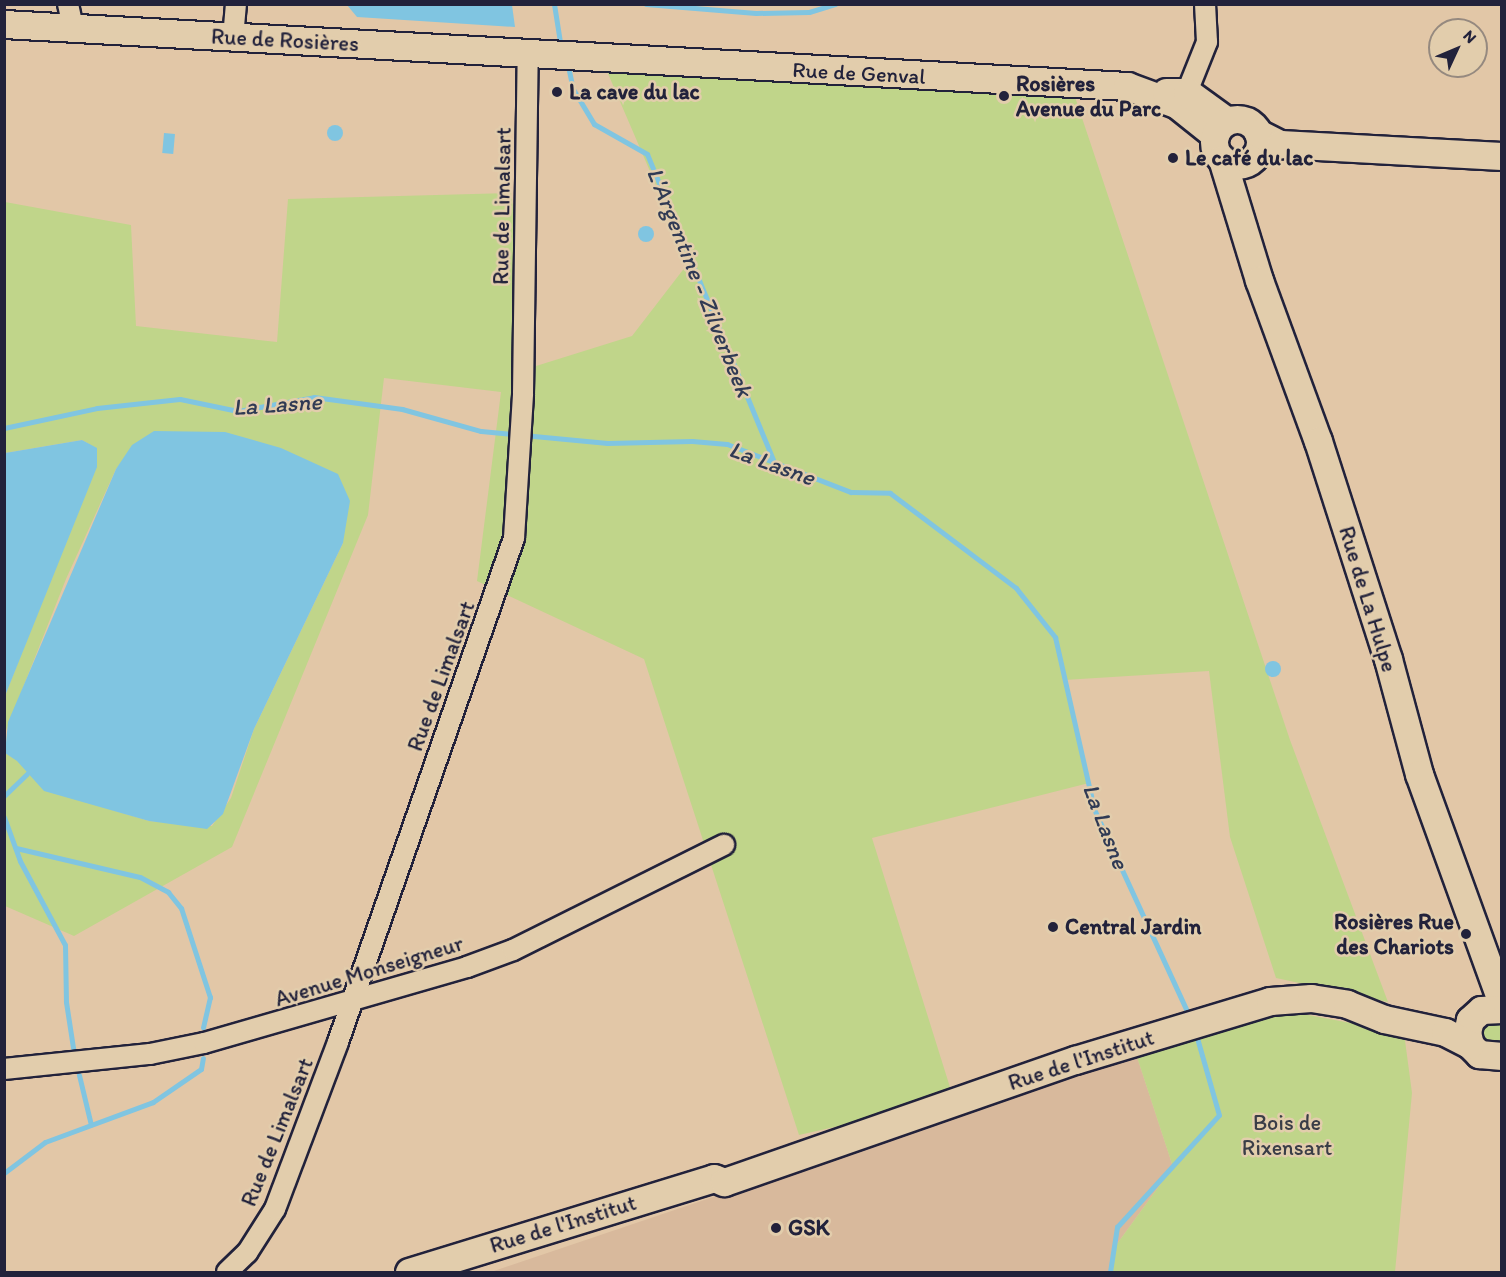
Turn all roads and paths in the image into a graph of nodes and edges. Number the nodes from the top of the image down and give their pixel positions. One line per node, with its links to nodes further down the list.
1 (236, 4): 5 (street)
2 (1205, 4): 9 (street)
3 (70, 16): 4 (street, Rue de Rosières); 5 (street, Rue de Rosières)
4 (4, 24)
5 (233, 38): 6 (street, Rue de Rosières)
6 (528, 54): 7 (street, Rue de Rosières); 13 (street, Rue de Limalsart)
7 (565, 56): 8 (street, Rue de Genval)
8 (1152, 92): 9 (street, Rue de Genval); 10 (street, Rue de Genval)
9 (1186, 92): 10 (street)
10 (1243, 144): 11 (street); 14 (street, Rue de La Hulpe)
11 (1502, 156)
12 (724, 845): 13 (street, Avenue Monseigneur)
13 (352, 1000): 16 (street, Avenue Monseigneur); 17 (street, Rue de Limalsart)
14 (1486, 1012): 15 (street); 18 (street, Rue de l'Institut)
15 (1500, 1058)
16 (4, 1069)
17 (227, 1272)
18 (409, 1272)

